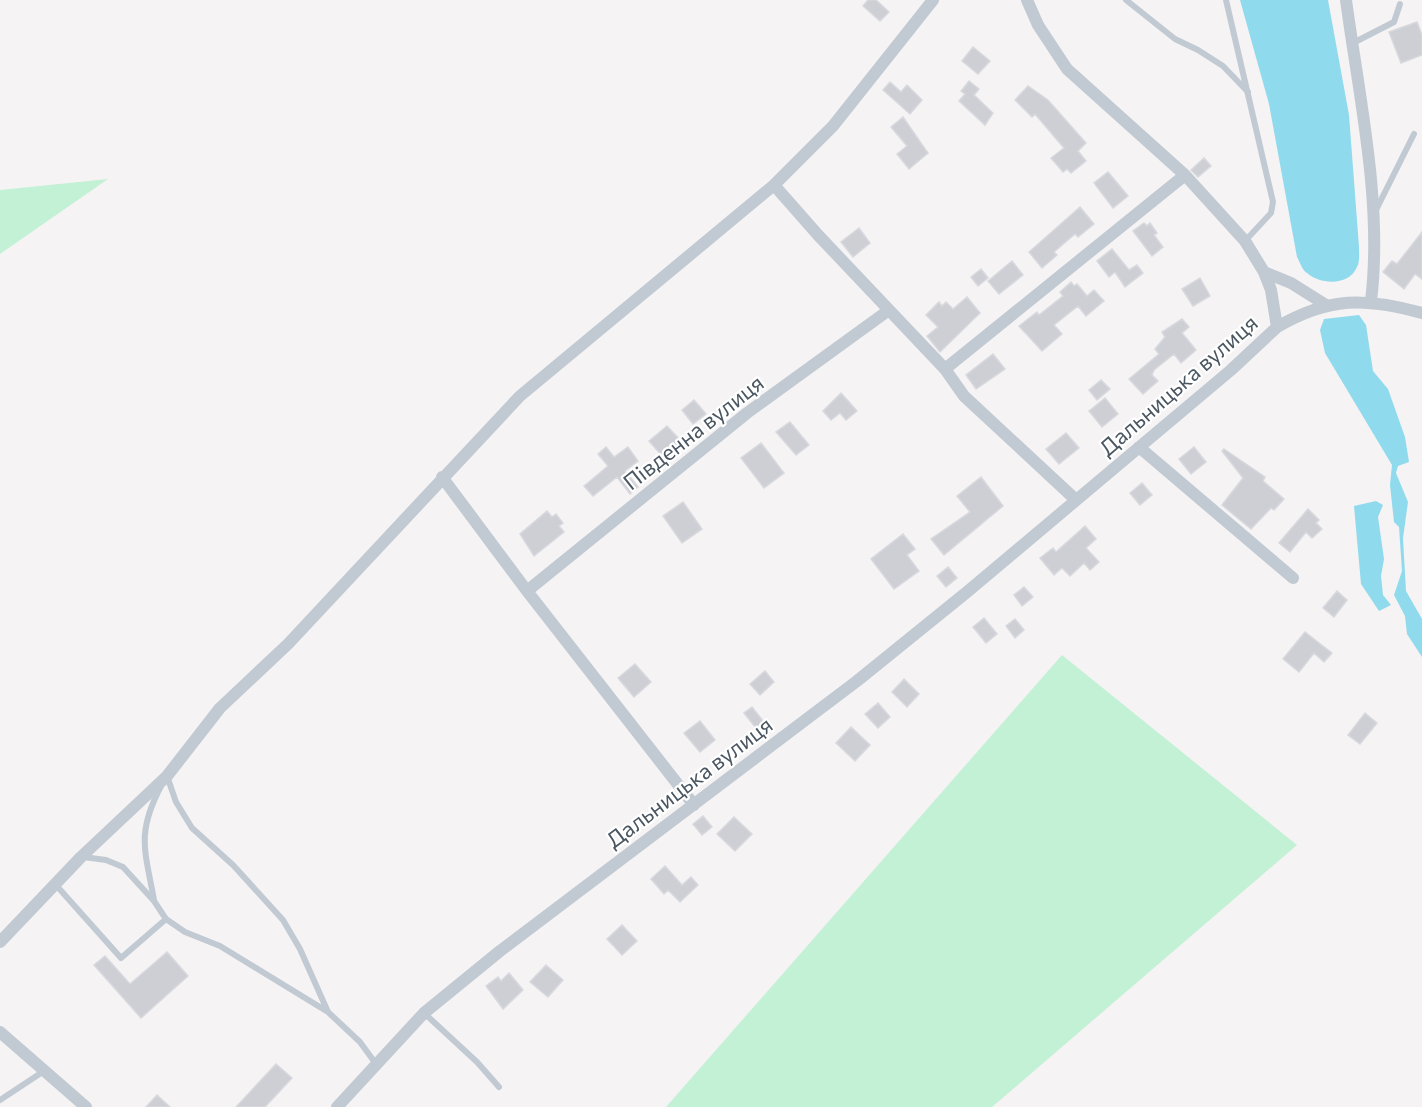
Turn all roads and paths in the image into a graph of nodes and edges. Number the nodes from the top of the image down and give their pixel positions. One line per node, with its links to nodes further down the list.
1 (933, 0): 11 (street)
2 (1027, 0): 10 (street, Дальницька вулиця)
3 (1126, 0): 8 (lane)
4 (1226, 0): 8 (lane)
5 (1346, 0): 7 (street)
6 (1400, 4): 7 (lane)
7 (1353, 43): 12 (street)
8 (1248, 92): 13 (lane)
9 (1414, 134): 12 (lane)
10 (1185, 175): 13 (street, Дальницька вулиця); 20 (street)
11 (774, 186): 17 (street); 22 (street)
12 (1374, 215): 15 (street)
13 (1245, 241): 14 (street, Дальницька вулиця)
14 (1264, 272): 16 (street); 19 (street, Дальницька вулиця)
15 (1371, 301): 16 (street); 18 (street)
16 (1326, 305): 19 (street)
17 (889, 309): 20 (street); 25 (street, Південна вулиця)
18 (1422, 313)
19 (1277, 327): 21 (street, Дальницька вулиця)
20 (945, 369): 23 (street)
21 (1139, 447): 23 (street, Дальницька вулиця); 24 (street)
22 (442, 477): 25 (street); 26 (street)
23 (1076, 500): 27 (street, Дальницька вулиця)
24 (1293, 578)
25 (527, 591): 27 (street)
26 (167, 776): 28 (street); 30 (lane); 33 (lane)
27 (694, 805): 34 (street, Дальницька вулиця)
28 (81, 857): 29 (street); 30 (lane)
29 (55, 884): 31 (lane); 32 (street)
30 (154, 901): 31 (lane)
31 (166, 919): 33 (lane)
32 (0, 942)
33 (328, 1012): 36 (lane)
34 (424, 1013): 36 (street, Дальницька вулиця); 38 (lane)
35 (0, 1032): 37 (street)
36 (376, 1064): 41 (street, Дальницька вулиця)
37 (44, 1071): 39 (lane); 40 (street)
38 (499, 1088)
39 (0, 1100)
40 (86, 1107)
41 (337, 1107)

